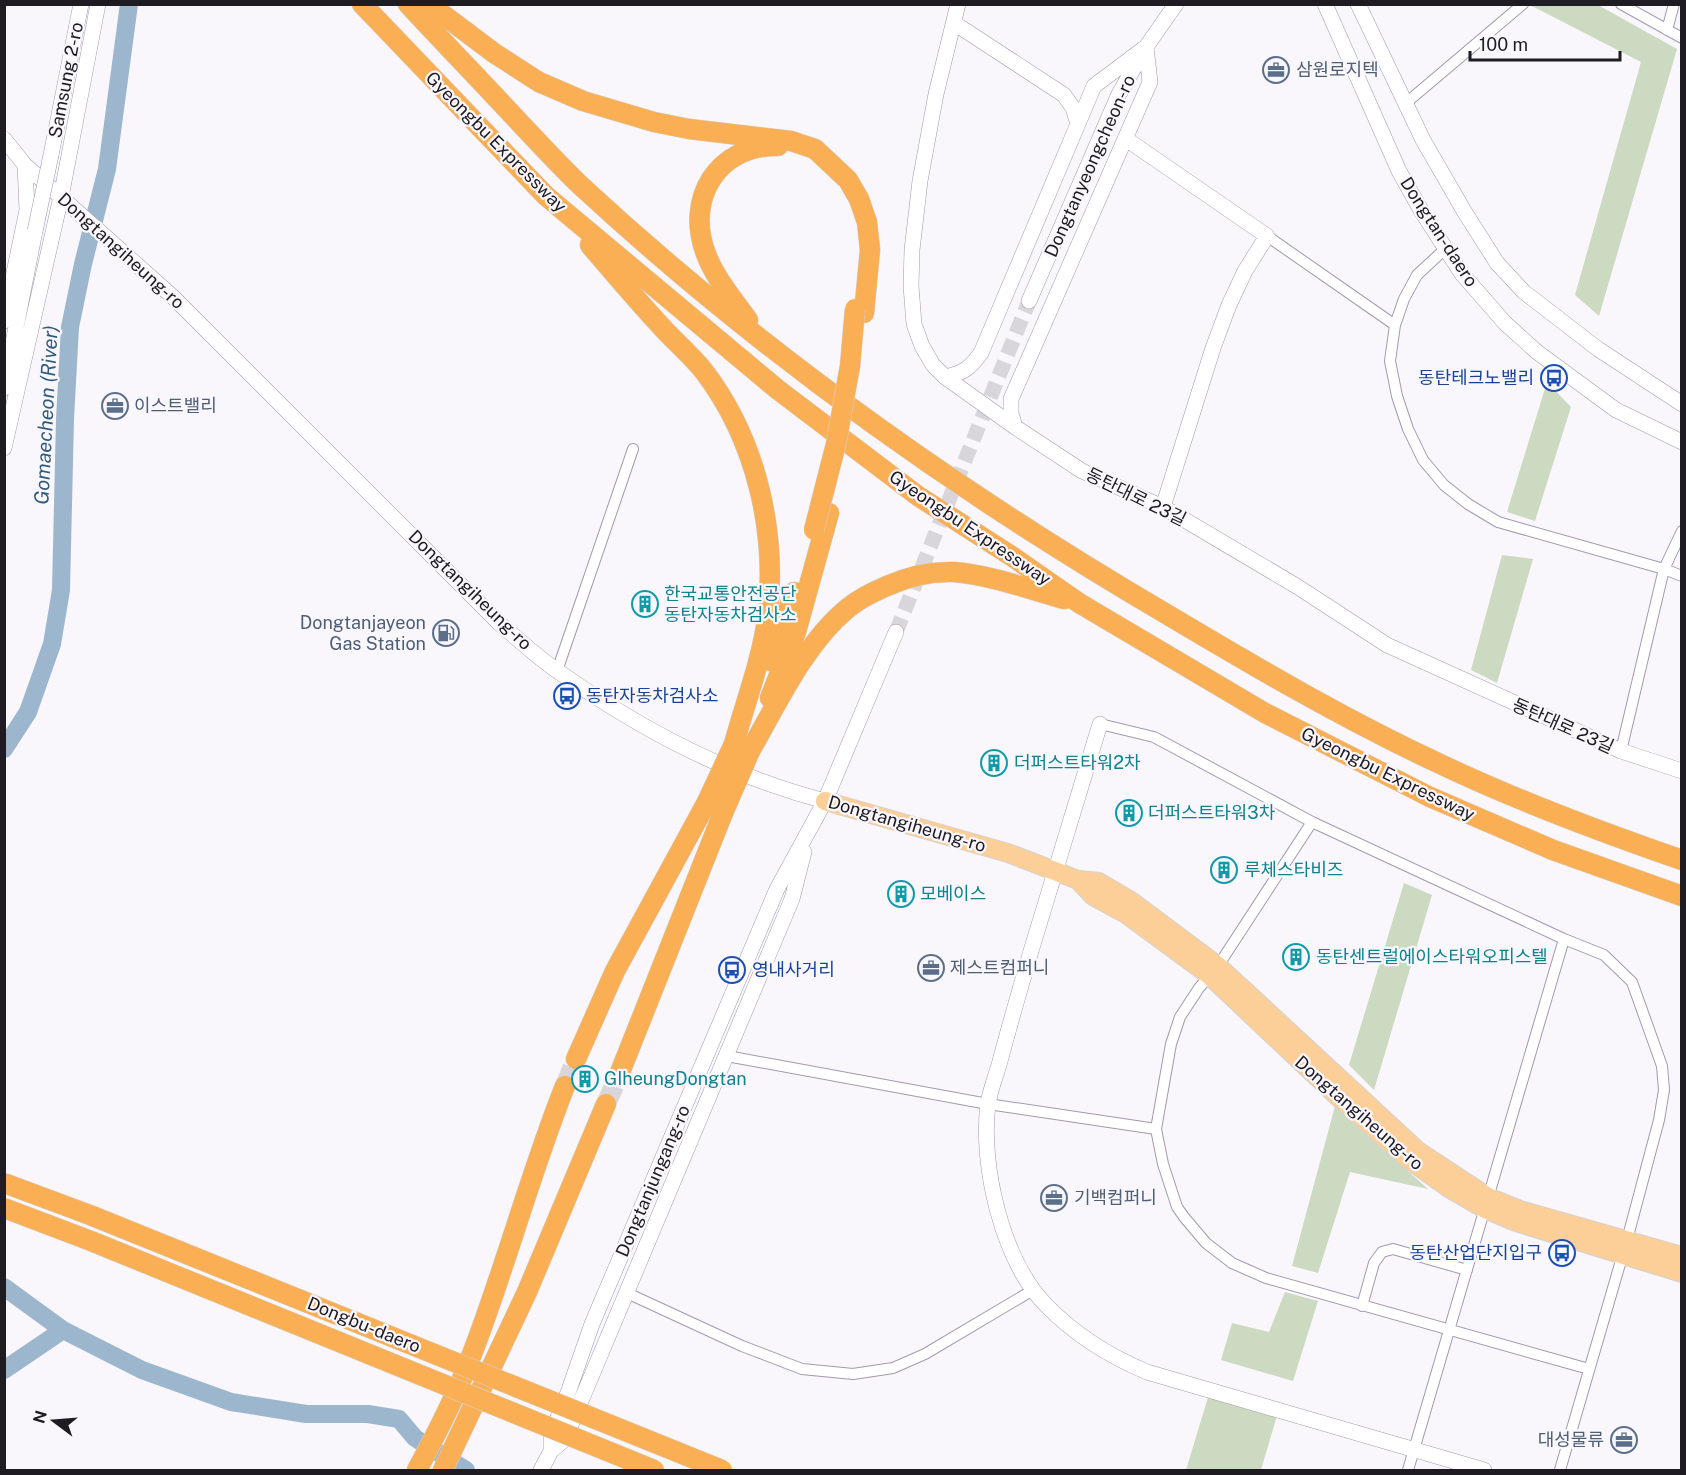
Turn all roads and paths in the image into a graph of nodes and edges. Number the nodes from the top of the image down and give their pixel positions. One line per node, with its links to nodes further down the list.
1 (81, 4): 34 (street, Samsung 2-ro, bridge)
2 (98, 4): 25 (street)
3 (362, 4): 24 (highway, Gyeongbu Expressway)
4 (408, 4): 32 (highway, Gyeongbu Expressway)
5 (429, 4): 29 (highway)
6 (958, 4): 13 (street, 동탄대로 23길)
7 (1176, 4): 16 (street, Dongtanyeongcheon-ro)
8 (1358, 4): 19 (street, Dongtan-daero)
9 (1523, 4): 19 (street)
10 (1621, 4): 14 (street)
11 (1674, 4): 14 (street)
12 (1325, 8): 27 (street, Dongtan-daero)
13 (954, 23): 18 (street); 33 (street, 동탄대로 23길)
14 (1667, 30): 15 (street)
15 (1682, 38)
16 (1146, 47): 17 (street); 21 (street); 28 (street, Dongtanyeongcheon-ro)
17 (1094, 86): 18 (street); 20 (street)
18 (1064, 95): 20 (street)
19 (1406, 103): 35 (street, Dongtan-daero)
20 (1078, 124): 33 (street)
21 (1126, 138): 26 (street); 36 (street)
22 (4, 139): 23 (street, Dongtangiheung-ro)
23 (26, 165): 25 (street, Dongtangiheung-ro); 30 (street)
24 (546, 196): 44 (highway, Gyeongbu Expressway); 48 (highway)
25 (66, 201): 38 (street); 46 (street, Dongtangiheung-ro)
26 (1267, 236): 31 (street); 40 (street)
27 (1445, 249): 31 (street); 37 (street, Dongtan-daero)
28 (1029, 301)
29 (860, 311): 32 (highway); 48 (highway, bridge); 48 (highway)
30 (4, 321)
31 (1395, 325): 42 (street)
32 (761, 340): 55 (highway, Gyeongbu Expressway)
33 (945, 377): 36 (street, 동탄대로 23길)
34 (4, 388)
35 (1682, 404)
36 (1015, 427): 40 (street, 동탄대로 23길)
37 (1682, 442)
38 (4, 448)
39 (633, 449): 46 (street)
40 (1163, 507): 49 (street, 동탄대로 23길)
41 (1682, 531): 42 (street)
42 (1664, 569): 43 (street); 49 (street)
43 (1682, 576)
44 (1079, 603): 48 (highway); 57 (highway, Gyeongbu Expressway)
45 (896, 632): 51 (street)
46 (557, 671): 51 (street, Dongtangiheung-ro)
47 (1100, 724): 53 (street); 56 (street)
48 (742, 747): 52 (highway, bridge)
49 (1621, 751): 50 (street, 동탄대로 23길)
50 (1682, 771)
51 (825, 801): 54 (street, Dongtanjungang-ro); 56 (main road, Dongtangiheung-ro)
52 (715, 807): 61 (highway); 62 (highway)
53 (1312, 822): 58 (street); 59 (street)
54 (809, 832): 60 (street); 79 (street, Dongtanjungang-ro)
55 (1682, 860)
56 (1055, 871): 59 (main road, Dongtangiheung-ro); 65 (street)
57 (1682, 896)
58 (1564, 939): 68 (street); 70 (street)
59 (1214, 970): 66 (street); 68 (main road, Dongtangiheung-ro)
60 (727, 1056): 65 (street); 75 (street)
61 (576, 1059)
62 (619, 1074)
63 (565, 1086): 81 (highway, bridge)
64 (606, 1104): 82 (highway, bridge)
65 (988, 1104): 66 (street); 74 (street)
66 (1156, 1129): 76 (street)
67 (4, 1183): 85 (highway, Dongbu-daero, bridge)
68 (1486, 1203): 70 (main road, Dongtangiheung-ro); 72 (street)
69 (4, 1208): 84 (highway, Dongbu-daero, bridge)
70 (1625, 1248): 71 (main road, Dongtangiheung-ro); 73 (main road, Dongtangiheung-ro); 78 (street)
71 (1682, 1256)
72 (1467, 1270): 76 (street); 77 (street)
73 (1682, 1273)
74 (1033, 1290): 75 (street); 80 (street)
75 (627, 1293): 79 (street)
76 (1362, 1306): 77 (street)
77 (1449, 1331): 78 (street); 80 (street)
78 (1589, 1369): 88 (street)
79 (558, 1437): 83 (street)
80 (1414, 1451): 86 (street); 87 (street)
81 (417, 1470)
82 (443, 1470)
83 (541, 1470)
84 (654, 1470)
85 (722, 1470)
86 (1408, 1470)
87 (1484, 1470)
88 (1560, 1470)

